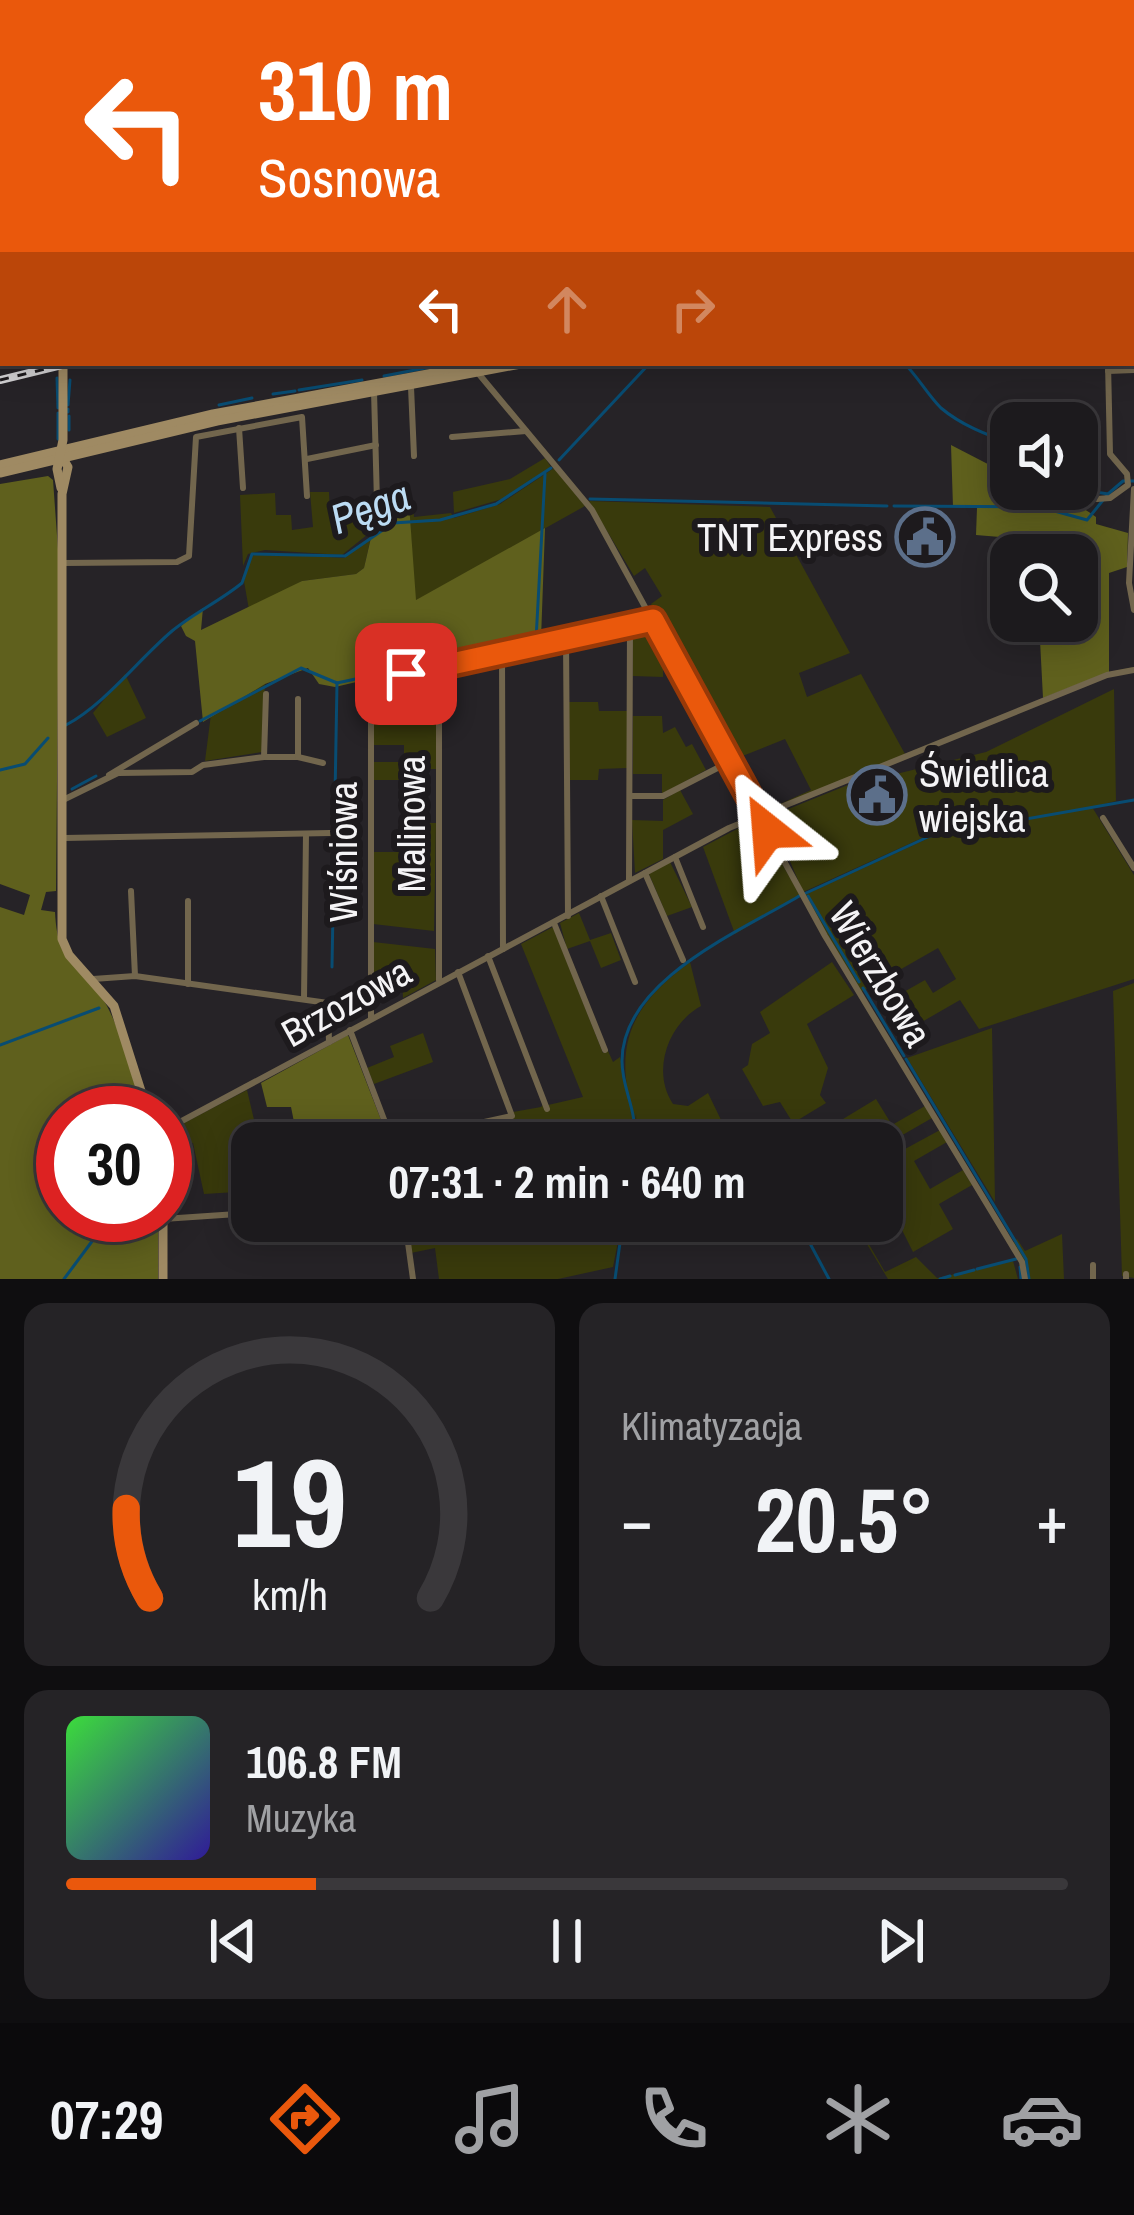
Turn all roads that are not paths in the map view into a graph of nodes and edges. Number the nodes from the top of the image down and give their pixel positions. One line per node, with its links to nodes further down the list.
1 (63, 366): 13 (street)
2 (474, 366): 8 (street)
3 (512, 366): 6 (street)
4 (1108, 367): 5 (street); 17 (street)
5 (1134, 370)
6 (478, 373): 7 (street); 10 (street, Wierzbowa)
7 (412, 387): 8 (street); 14 (street)
8 (374, 389): 12 (street); 13 (street)
9 (238, 428): 15 (street); 18 (street); 22 (street)
10 (526, 431): 11 (street); 24 (street, Wierzbowa)
11 (452, 437)
12 (376, 446): 15 (street); 21 (street)
13 (62, 453): 16 (street); 22 (street)
14 (414, 456)
15 (307, 459): 19 (street)
16 (0, 469)
17 (1131, 485): 20 (street); 23 (street)
18 (243, 488)
19 (307, 496)
20 (1102, 499)
21 (377, 502)
22 (63, 562): 39 (street)
23 (1134, 610)
24 (653, 620): 25 (street); 35 (street, Wierzbowa)
25 (631, 624): 26 (street); 38 (street)
26 (566, 639): 27 (street); 54 (street)
27 (502, 651): 28 (street); 57 (street)
28 (439, 667): 63 (street, Malinowa); 67 (street, Wiśniowa)
29 (1134, 670): 40 (street, Brzozowa)
30 (266, 694): 33 (street)
31 (298, 699): 34 (street)
32 (196, 723): 37 (street)
33 (264, 757): 34 (street); 37 (street)
34 (298, 757): 36 (street)
35 (731, 761): 38 (street); 40 (street, Wierzbowa)
36 (323, 763)
37 (107, 778): 39 (street)
38 (630, 796): 50 (street)
39 (61, 801): 44 (street)
40 (759, 815): 47 (street, Brzozowa); 83 (street, Wierzbowa)
41 (1103, 818): 46 (street)
42 (330, 833): 43 (street)
43 (306, 834): 44 (street); 66 (street)
44 (60, 838): 61 (street)
45 (1134, 847): 46 (street)
46 (1122, 849): 48 (street)
47 (674, 857): 49 (street, Brzozowa); 56 (street)
48 (1134, 868)
49 (645, 873): 50 (street, Brzozowa); 59 (street)
50 (629, 881): 52 (street, Brzozowa)
51 (131, 890): 62 (street)
52 (601, 896): 54 (street, Brzozowa); 64 (street)
53 (188, 901): 65 (street)
54 (568, 916): 55 (street, Brzozowa)
55 (554, 923): 57 (street, Brzozowa); 70 (street)
56 (703, 927)
57 (503, 949): 58 (street, Brzozowa)
58 (488, 956): 60 (street, Brzozowa); 72 (street)
59 (682, 960)
60 (458, 972): 63 (street, Brzozowa); 75 (street)
61 (89, 975): 62 (street); 71 (street)
62 (135, 976): 65 (street)
63 (440, 982): 67 (street, Brzozowa)
64 (635, 982)
65 (188, 984): 66 (street)
66 (304, 1000): 69 (street)
67 (371, 1018): 68 (street, Brzozowa)
68 (350, 1030): 69 (street, Brzozowa); 74 (street)
69 (329, 1042): 73 (street, Brzozowa)
70 (605, 1050)
71 (140, 1086)
72 (547, 1109)
73 (192, 1116)
74 (385, 1122)
75 (482, 1122)
76 (231, 1214): 77 (street)
77 (192, 1216)
78 (163, 1242): 81 (street)
79 (408, 1242): 82 (street)
80 (1093, 1264): 84 (street)
81 (163, 1279)
82 (413, 1279)
83 (1025, 1279)
84 (1094, 1279)

